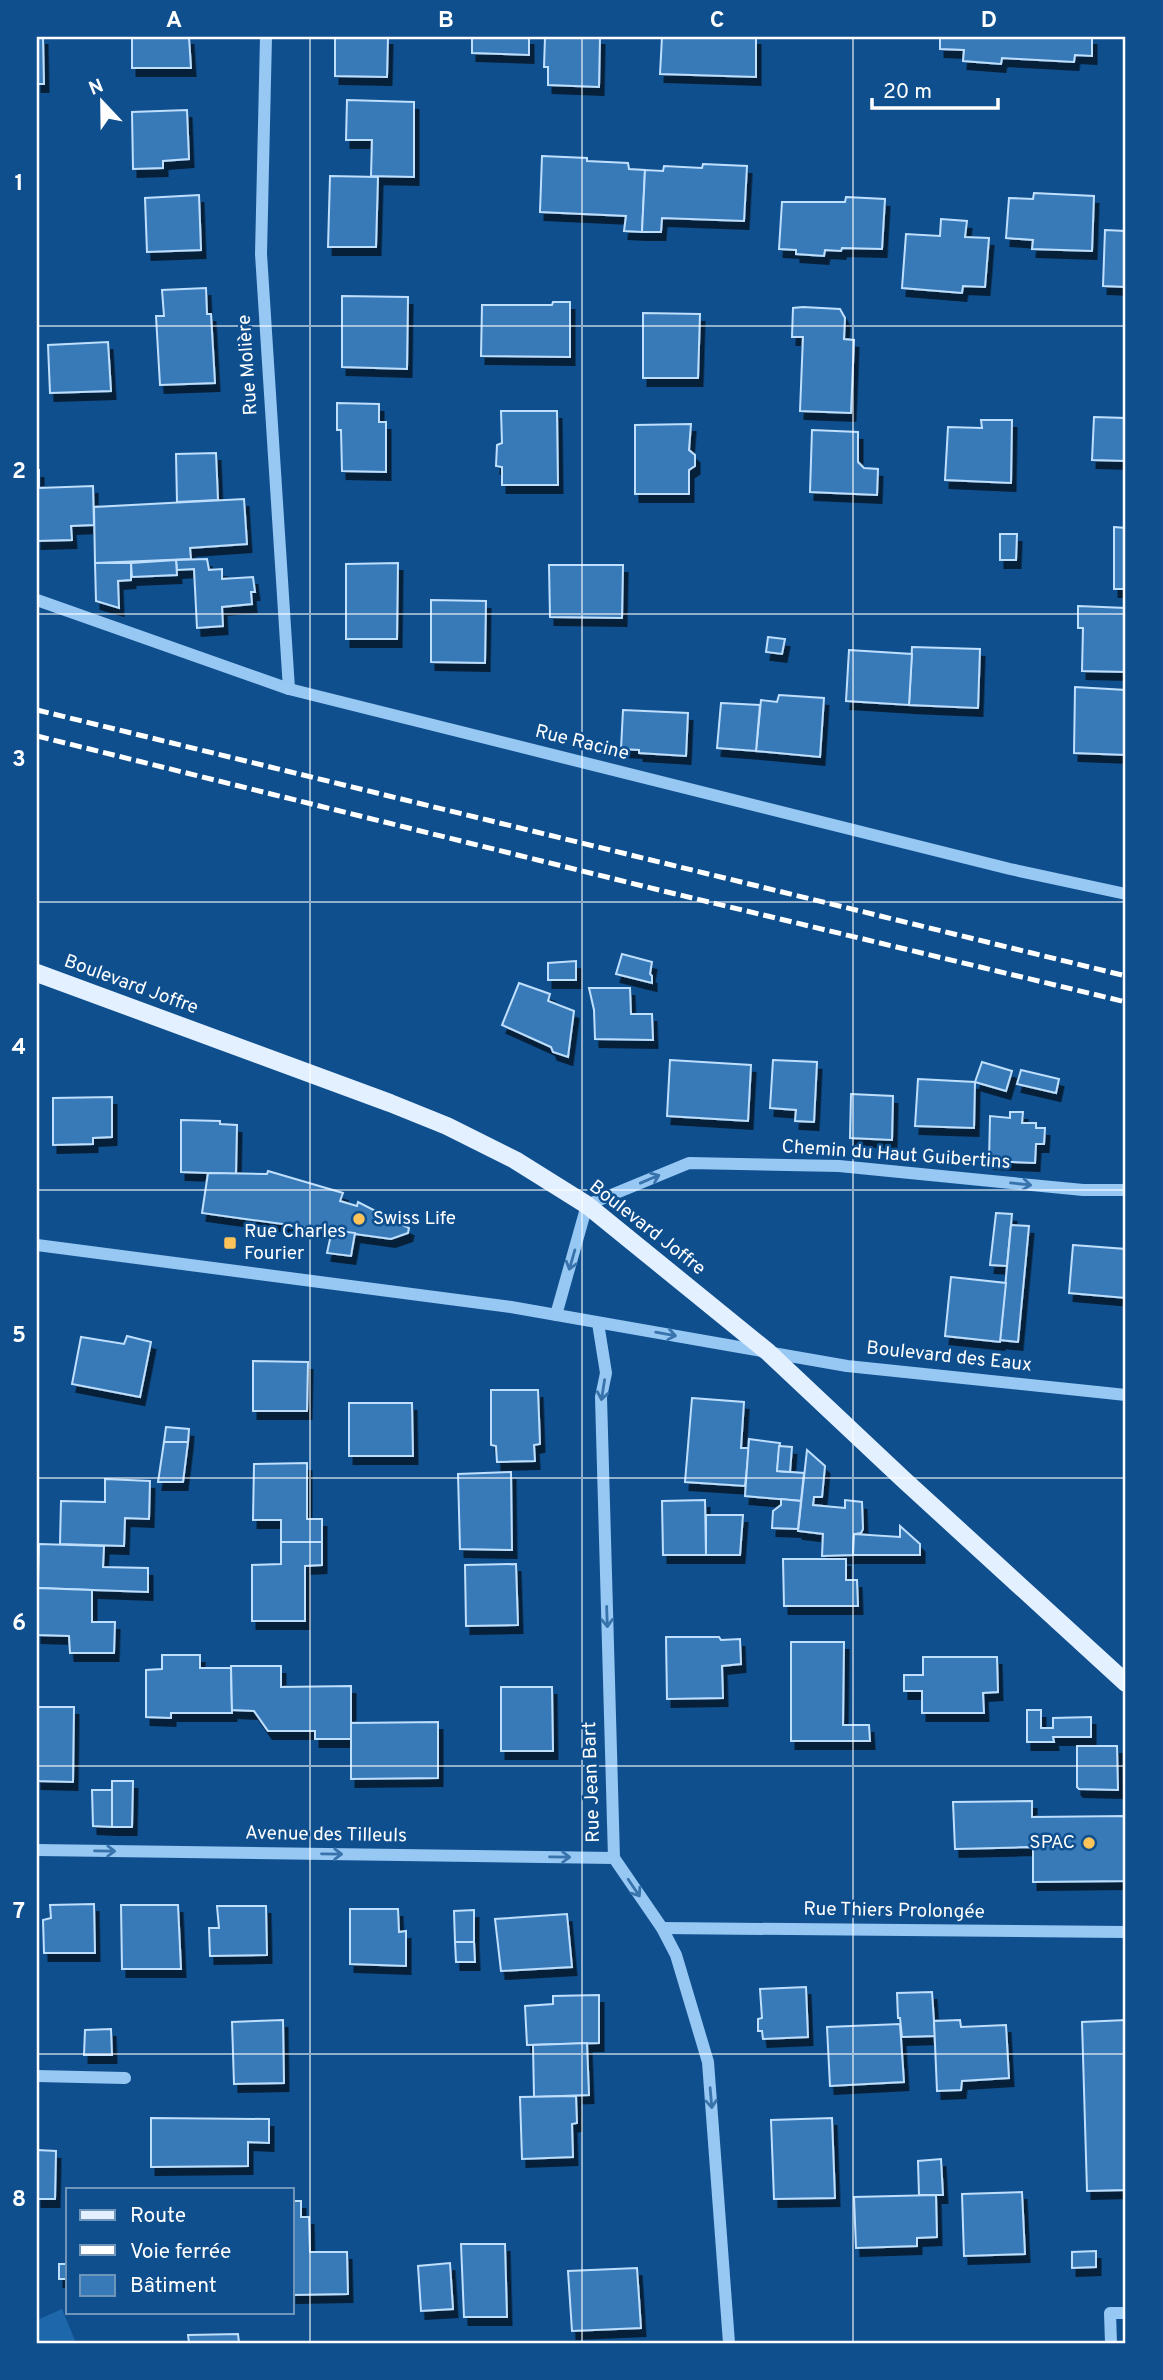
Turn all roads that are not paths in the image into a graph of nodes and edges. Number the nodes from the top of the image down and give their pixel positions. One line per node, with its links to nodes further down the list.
1 (266, 37): 3 (street, Rue Molière)
2 (37, 600): 3 (street, Rue Racine)
3 (289, 689): 4 (street, Rue Racine)
4 (1126, 894)
5 (37, 973): 7 (main road, Boulevard Joffre)
6 (1126, 1190): 7 (street, Chemin du Haut Guibertins, one-way to 6)
7 (587, 1205): 9 (street, one-way to 9); 11 (main road, Boulevard Joffre)
8 (37, 1245): 9 (street)
9 (556, 1314): 10 (street)
10 (598, 1323): 11 (street, one-way to 11); 15 (street, Rue Jean Bart, one-way to 15)
11 (768, 1352): 12 (street, Boulevard des Eaux); 13 (main road, Boulevard Joffre)
12 (1126, 1395)
13 (1126, 1683)
14 (37, 1850): 15 (street, Avenue des Tilleuls, one-way to 15)
15 (614, 1857): 16 (street, Rue Jean Bart, one-way to 16)
16 (662, 1928): 17 (street, Rue Thiers Prolongée); 21 (street, Rue Jean Bart, one-way to 21)
17 (1126, 1932)
18 (37, 2076): 19 (street)
19 (125, 2078)
20 (1126, 2313): 22 (street)
21 (729, 2343)
22 (1111, 2343)

